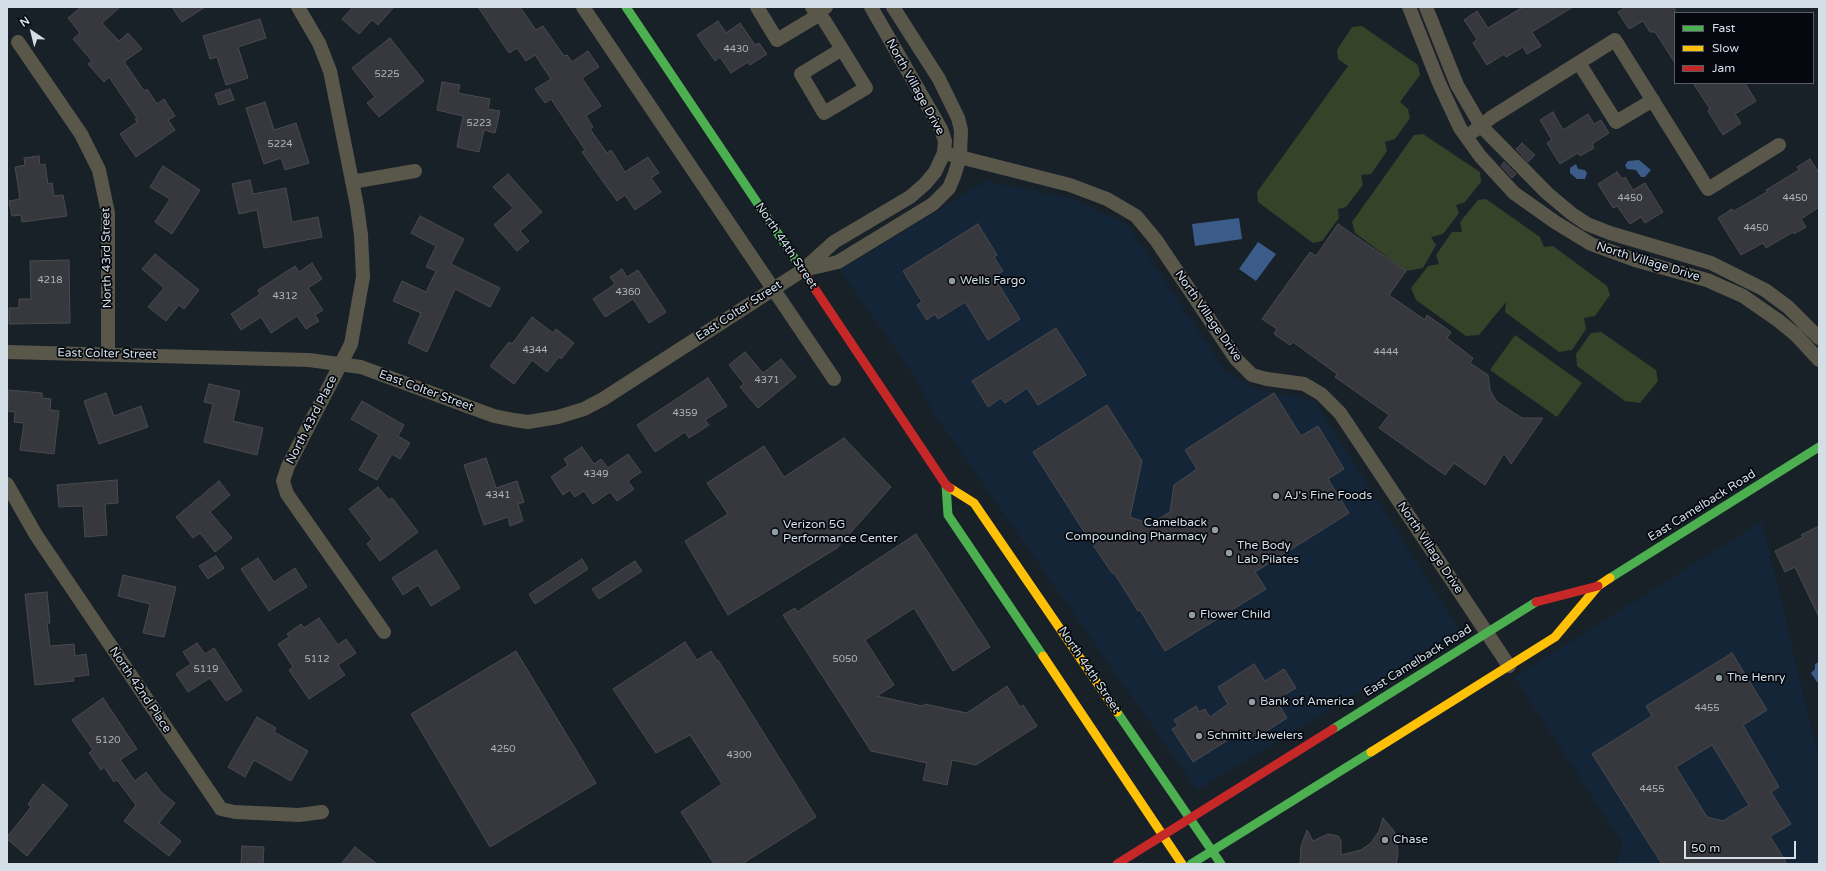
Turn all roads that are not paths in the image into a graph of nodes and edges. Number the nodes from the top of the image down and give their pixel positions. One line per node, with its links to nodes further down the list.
1 (298, 7): 20 (street, North 43rd Place)
2 (583, 7): 24 (street)
3 (626, 7): 23 (main road, North 44th Street)
4 (757, 7): 9 (street)
5 (871, 7): 17 (street, North Village Drive)
6 (892, 7): 18 (street, North Village Drive)
7 (1409, 7): 15 (street, North Village Drive)
8 (1426, 7): 14 (street, North Village Drive)
9 (818, 9): 11 (street)
10 (18, 42): 27 (street, North 43rd Street)
11 (842, 49): 11 (street)
12 (1579, 63): 13 (street); 13 (street); 14 (street)
13 (1652, 100): 16 (street)
14 (1481, 126): 15 (street); 21 (street, North Village Drive)
15 (1466, 137): 22 (street, North Village Drive)
16 (1779, 145)
17 (944, 153): 18 (street, North Village Drive); 23 (street, East Colter Street)
18 (960, 158): 23 (street, East Colter Street); 36 (street, North Village Drive)
19 (416, 171): 20 (street)
20 (352, 182): 29 (street, North 43rd Place)
21 (1558, 202): 22 (street); 25 (street, North Village Drive)
22 (1548, 217): 28 (street, North Village Drive)
23 (803, 270): 24 (street, East Colter Street); 33 (main road, North 44th Street)
24 (773, 290): 29 (street, East Colter Street); 30 (street)
25 (1819, 338)
26 (7, 352): 27 (street, East Colter Street)
27 (108, 354): 29 (street, East Colter Street)
28 (1819, 360)
29 (340, 364): 35 (street, North 43rd Place)
30 (834, 379)
31 (1819, 447): 34 (main road, East Camelback Road)
32 (7, 484): 38 (street, North 42nd Place)
33 (946, 485): 39 (main road, North 44th Street); 40 (main road, North 44th Street)
34 (1598, 586): 36 (main road, East Camelback Road); 37 (main road, East Camelback Road)
35 (384, 632)
36 (1487, 632): 37 (street, North Village Drive); 39 (main road, East Camelback Road)
37 (1509, 666): 41 (main road, East Camelback Road)
38 (322, 812)
39 (1190, 817): 40 (main road, East Camelback Road); 41 (main road, North 44th Street)
40 (1162, 835): 42 (main road, East Camelback Road); 43 (main road, North 44th Street)
41 (1213, 851): 44 (main road, East Camelback Road); 45 (main road, North 44th Street)
42 (1117, 864)
43 (1182, 864)
44 (1191, 864)
45 (1222, 864)

